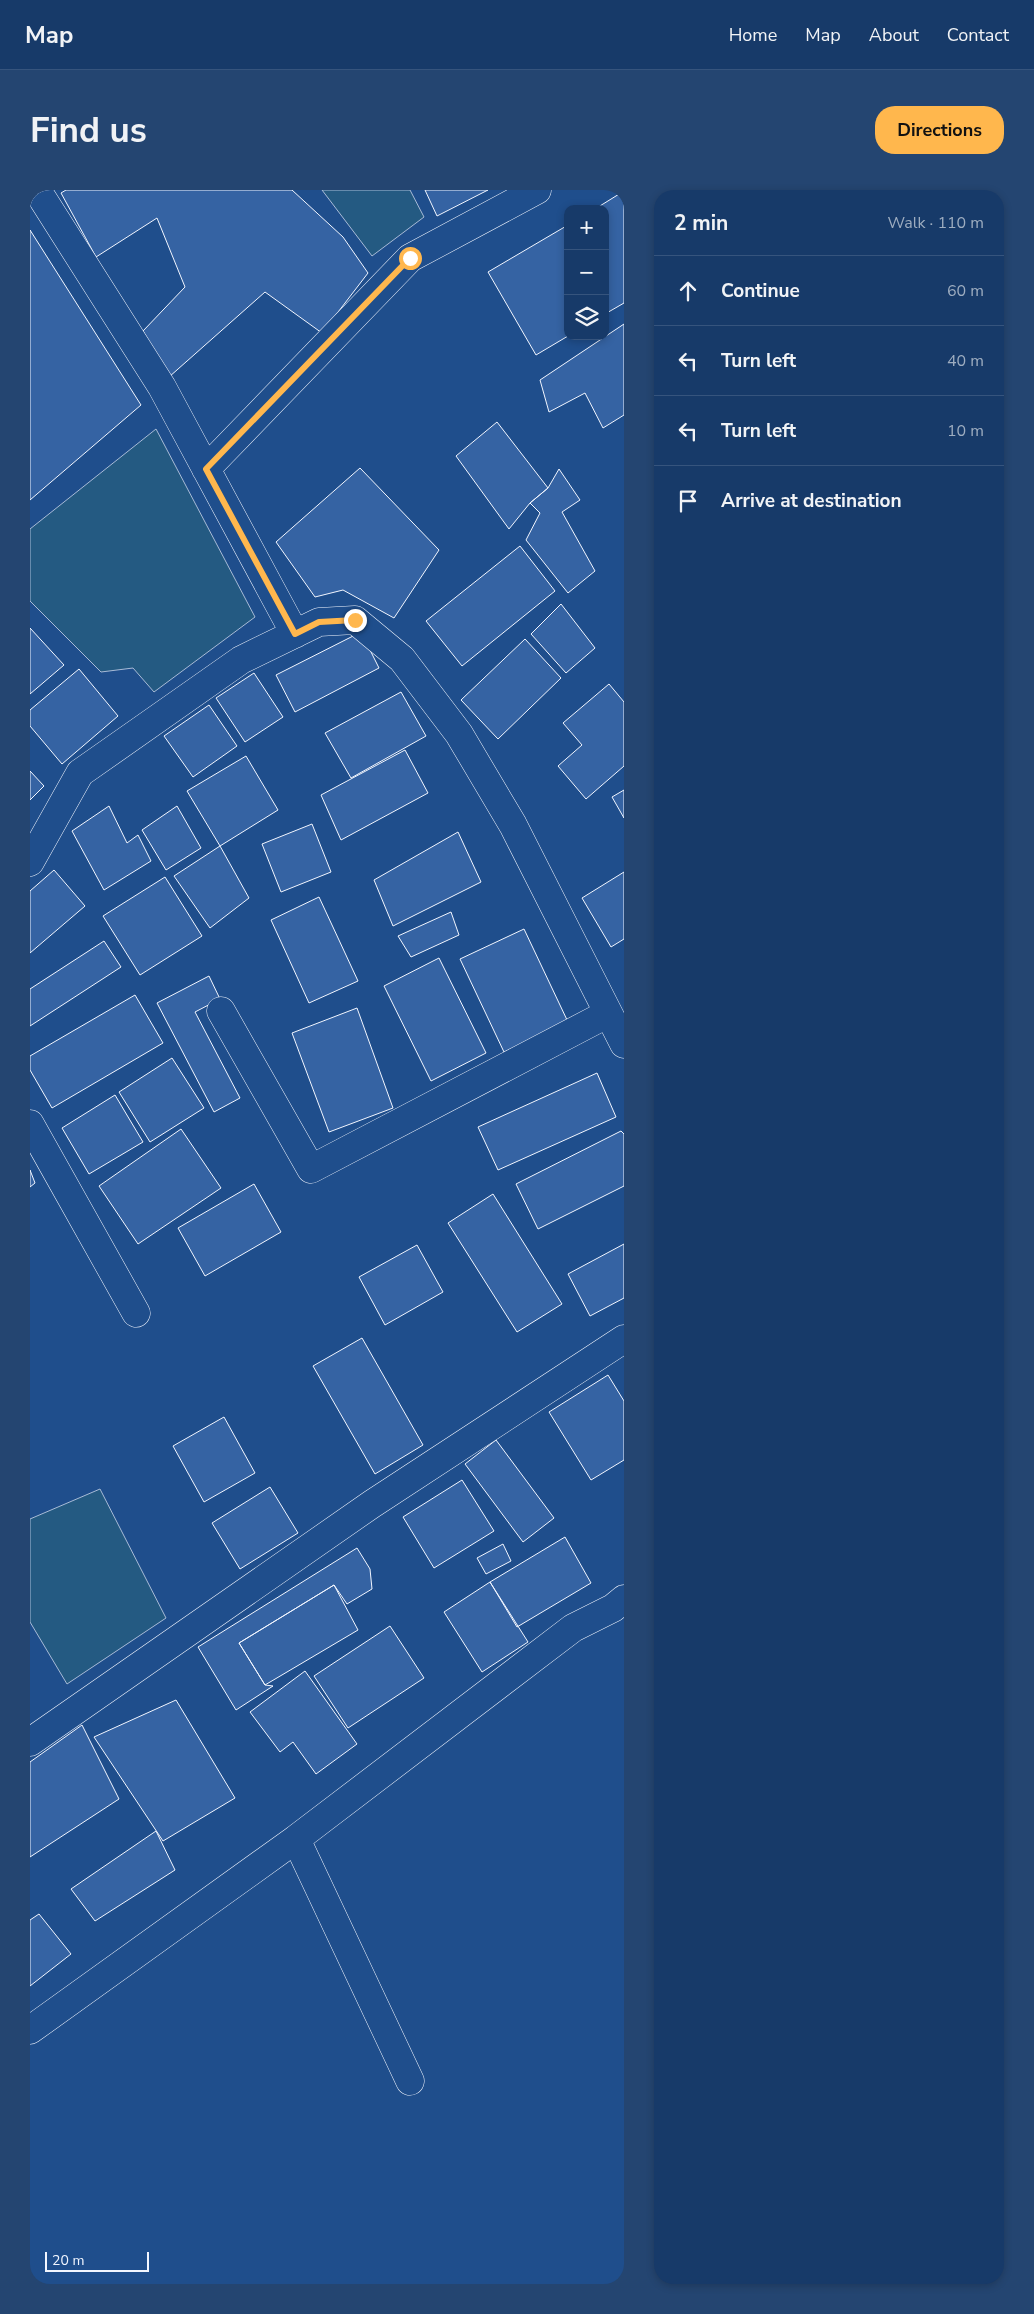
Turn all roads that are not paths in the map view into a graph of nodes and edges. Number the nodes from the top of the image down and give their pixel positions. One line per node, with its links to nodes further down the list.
1 (35, 190): 3 (street); 4 (street)
2 (537, 190): 4 (street)
3 (30, 193)
4 (206, 469): 5 (street)
5 (295, 634): 6 (street); 8 (street)
6 (30, 862)
7 (222, 1011): 8 (street)
8 (607, 1014): 9 (street)
9 (624, 1044)
10 (30, 1124): 11 (street)
11 (136, 1313)
12 (624, 1339): 14 (street)
13 (620, 1610): 15 (street)
14 (30, 1742)
15 (296, 1839): 16 (street); 17 (street)
16 (30, 2030)
17 (410, 2081)

